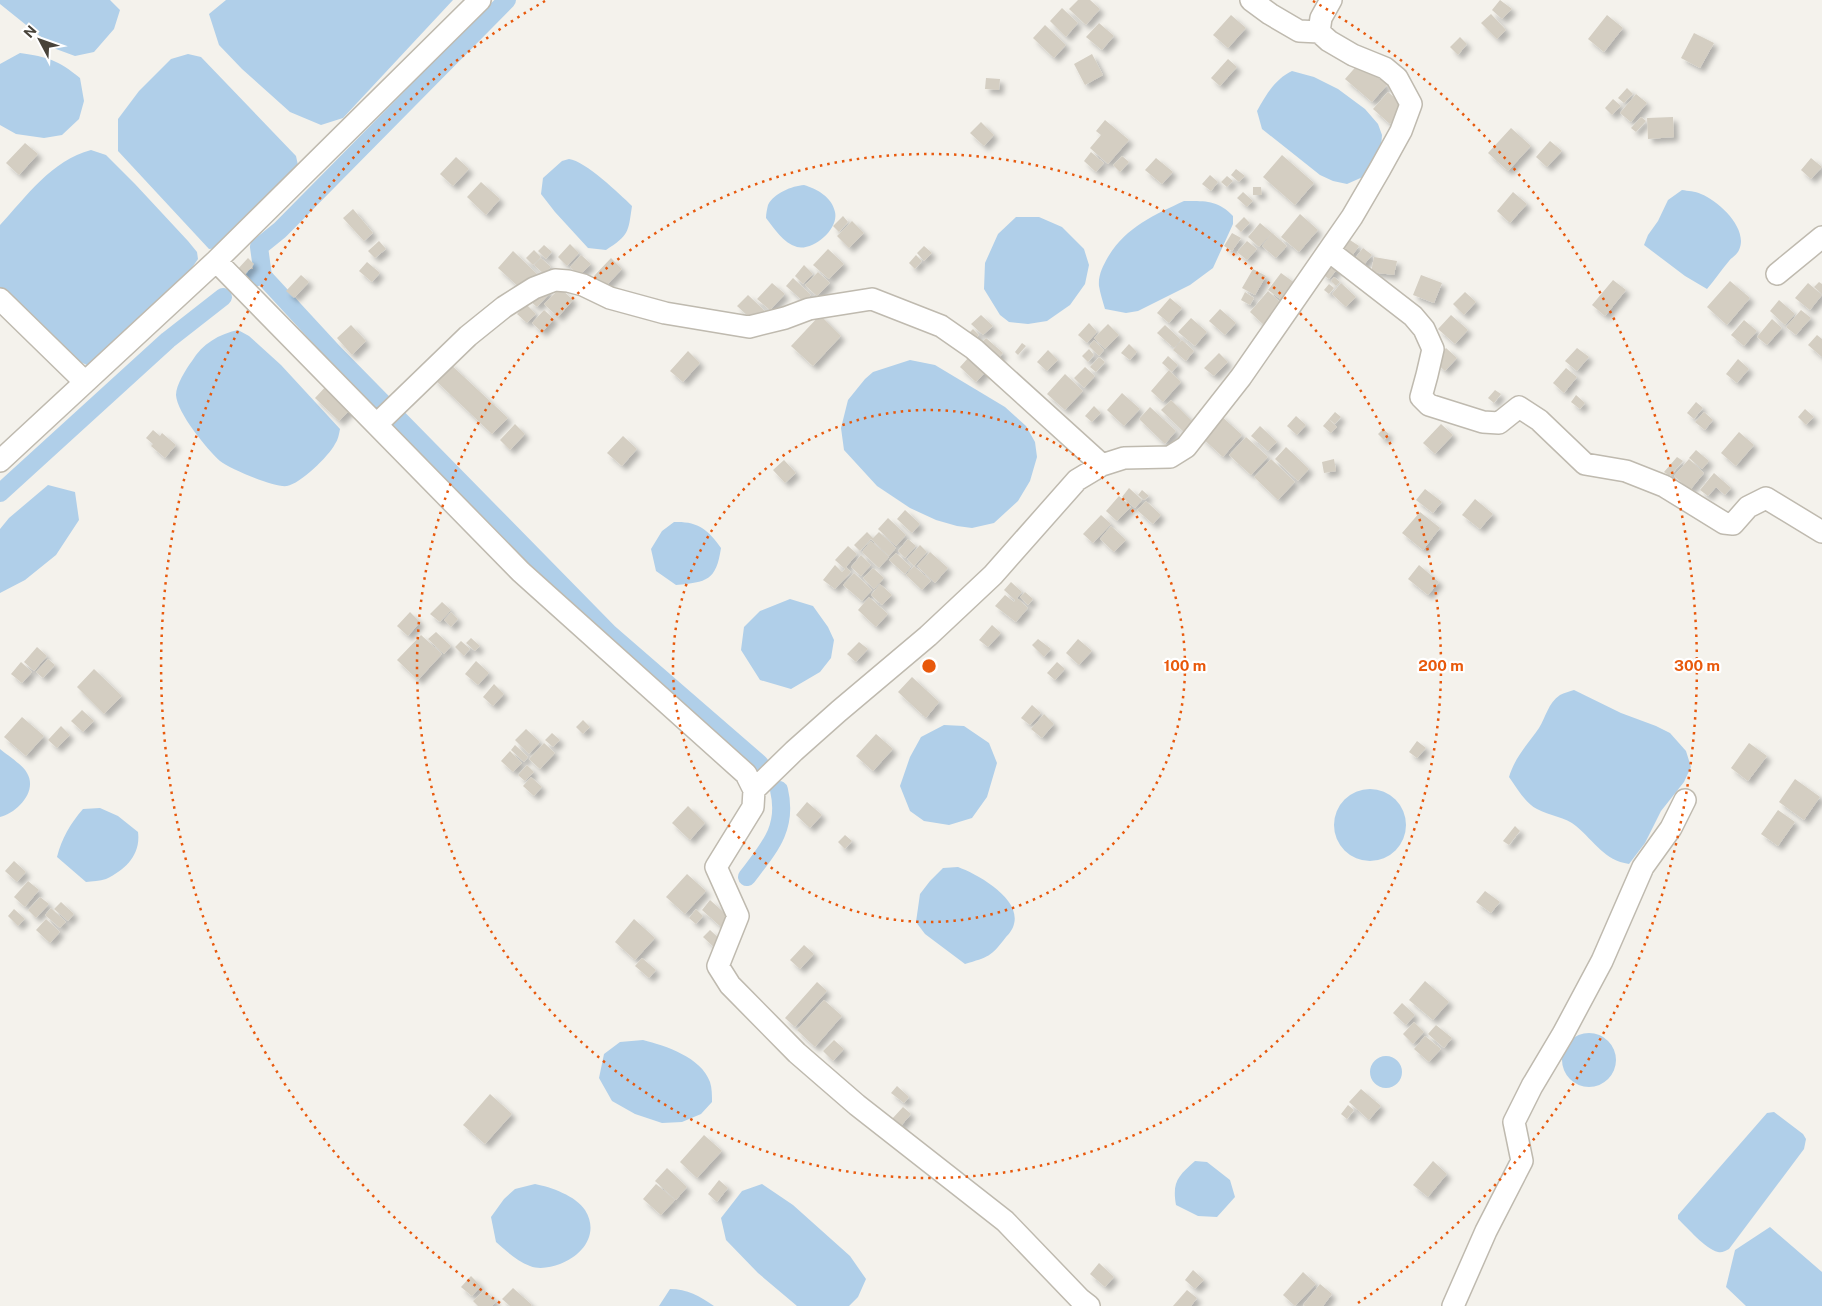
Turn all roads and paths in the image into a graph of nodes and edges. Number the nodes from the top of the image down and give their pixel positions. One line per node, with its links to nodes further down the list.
1 (480, 0): 7 (street)
2 (1251, 0): 4 (street)
3 (1331, 0): 4 (street)
4 (1319, 32): 6 (street)
5 (1822, 237): 8 (street)
6 (1329, 251): 13 (street); 14 (street)
7 (216, 261): 10 (street); 11 (street)
8 (1778, 274)
9 (0, 298): 10 (street)
10 (85, 382): 12 (street)
11 (377, 424): 13 (street); 15 (street)
12 (0, 460)
13 (1102, 465): 15 (street)
14 (1822, 532)
15 (754, 790): 17 (street)
16 (1685, 800): 18 (street)
17 (1089, 1306)
18 (1453, 1306)

